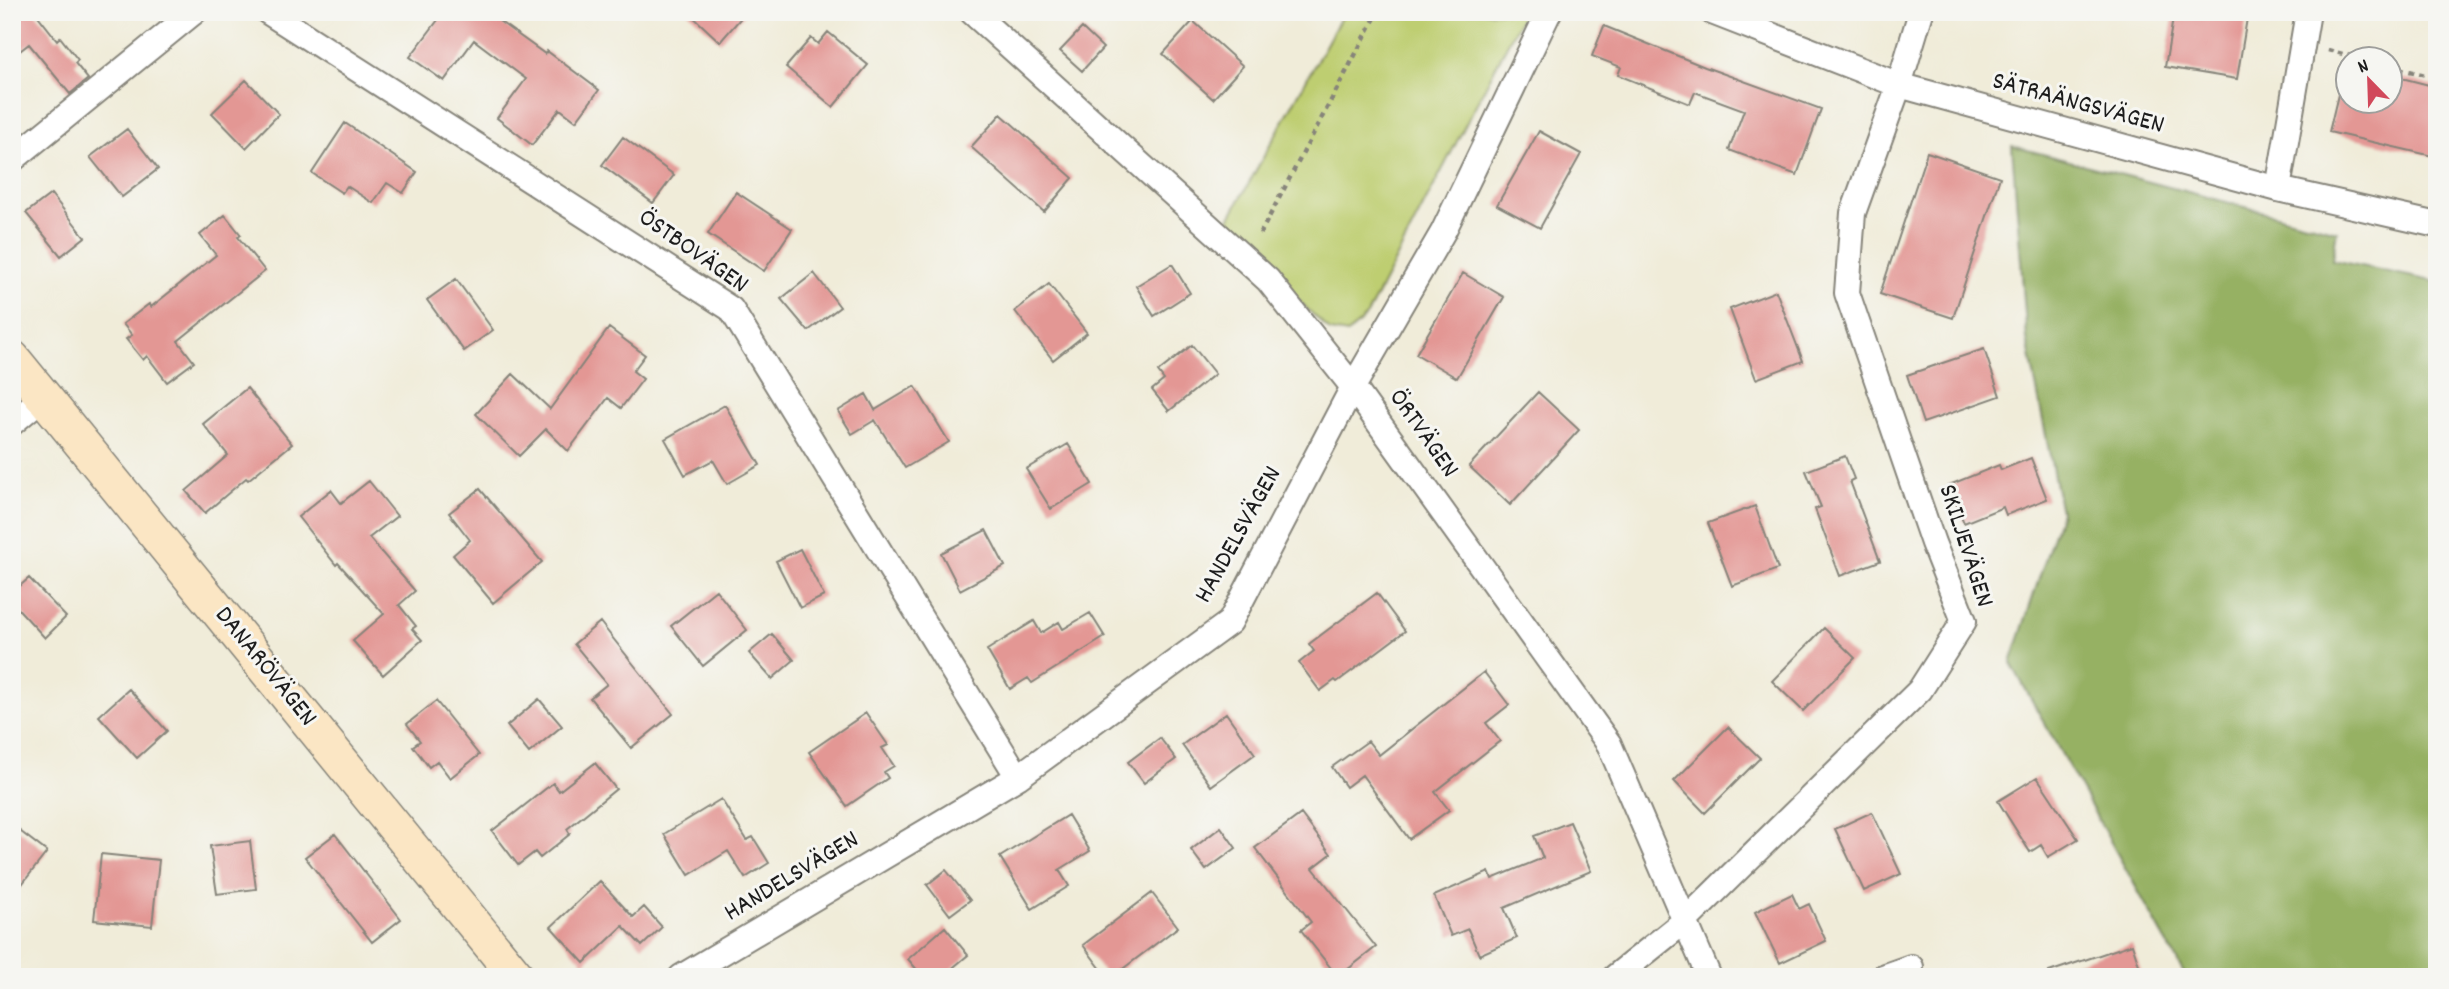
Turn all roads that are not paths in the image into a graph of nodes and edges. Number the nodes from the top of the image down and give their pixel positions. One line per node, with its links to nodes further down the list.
1 (194, 12): 9 (street)
2 (268, 12): 16 (street, ÖSTBOVÄGEN)
3 (972, 12): 13 (street, ÖRTVÄGEN)
4 (1549, 12): 13 (street, HANDELSVÄGEN)
5 (1712, 12): 8 (street, SÄTRAÄNGSVÄGEN)
6 (1921, 12): 8 (street, SKILJEVÄGEN)
7 (2308, 12): 10 (street)
8 (1899, 85): 10 (street, SÄTRAÄNGSVÄGEN); 17 (street, SKILJEVÄGEN)
9 (12, 160)
10 (2278, 189): 11 (street, SÄTRAÄNGSVÄGEN)
11 (2437, 225)
12 (12, 358): 14 (street, DANARÖVÄGEN)
13 (1353, 387): 16 (street, HANDELSVÄGEN); 17 (street, ÖRTVÄGEN)
14 (44, 396): 15 (street); 19 (street, DANARÖVÄGEN)
15 (12, 423)
16 (1018, 777): 20 (street, HANDELSVÄGEN)
17 (1686, 920): 21 (street, SKILJEVÄGEN); 22 (street, ÖRTVÄGEN)
18 (1911, 967): 23 (street)
19 (517, 977)
20 (681, 977)
21 (1615, 977)
22 (1709, 977)
23 (1883, 977)

